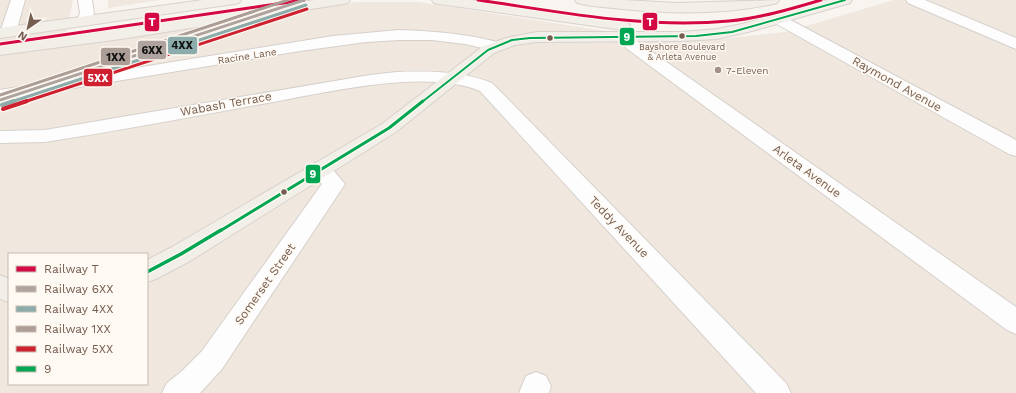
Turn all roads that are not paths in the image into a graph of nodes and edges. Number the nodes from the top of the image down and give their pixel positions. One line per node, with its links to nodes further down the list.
1 (18, 0): 18 (street)
2 (85, 0): 16 (street)
3 (203, 0): 14 (main road)
4 (234, 0): 14 (main road)
5 (343, 0): 12 (main road)
6 (439, 0): 7 (main road)
7 (443, 0): 17 (main road)
8 (582, 0): 13 (main road)
9 (772, 0): 13 (main road)
10 (845, 0): 15 (main road)
11 (913, 0): 19 (street)
12 (273, 5): 21 (main road)
13 (627, 5): 17 (main road)
14 (178, 7): 16 (main road)
15 (778, 19): 17 (main road); 25 (street, Raymond Avenue)
16 (85, 20): 18 (main road)
17 (625, 31): 20 (main road); 28 (street, Arleta Avenue)
18 (4, 32)
19 (1016, 44)
20 (496, 46): 22 (main road); 23 (street, Racine Lane)
21 (0, 50)
22 (452, 79): 24 (street, Wabash Terrace); 26 (main road); 30 (street, Teddy Avenue)
23 (0, 95)
24 (0, 137)
25 (1016, 149)
26 (321, 169): 27 (main road); 29 (street, Somerset Street)
27 (148, 271)
28 (1016, 322)
29 (177, 393)
30 (776, 393)

